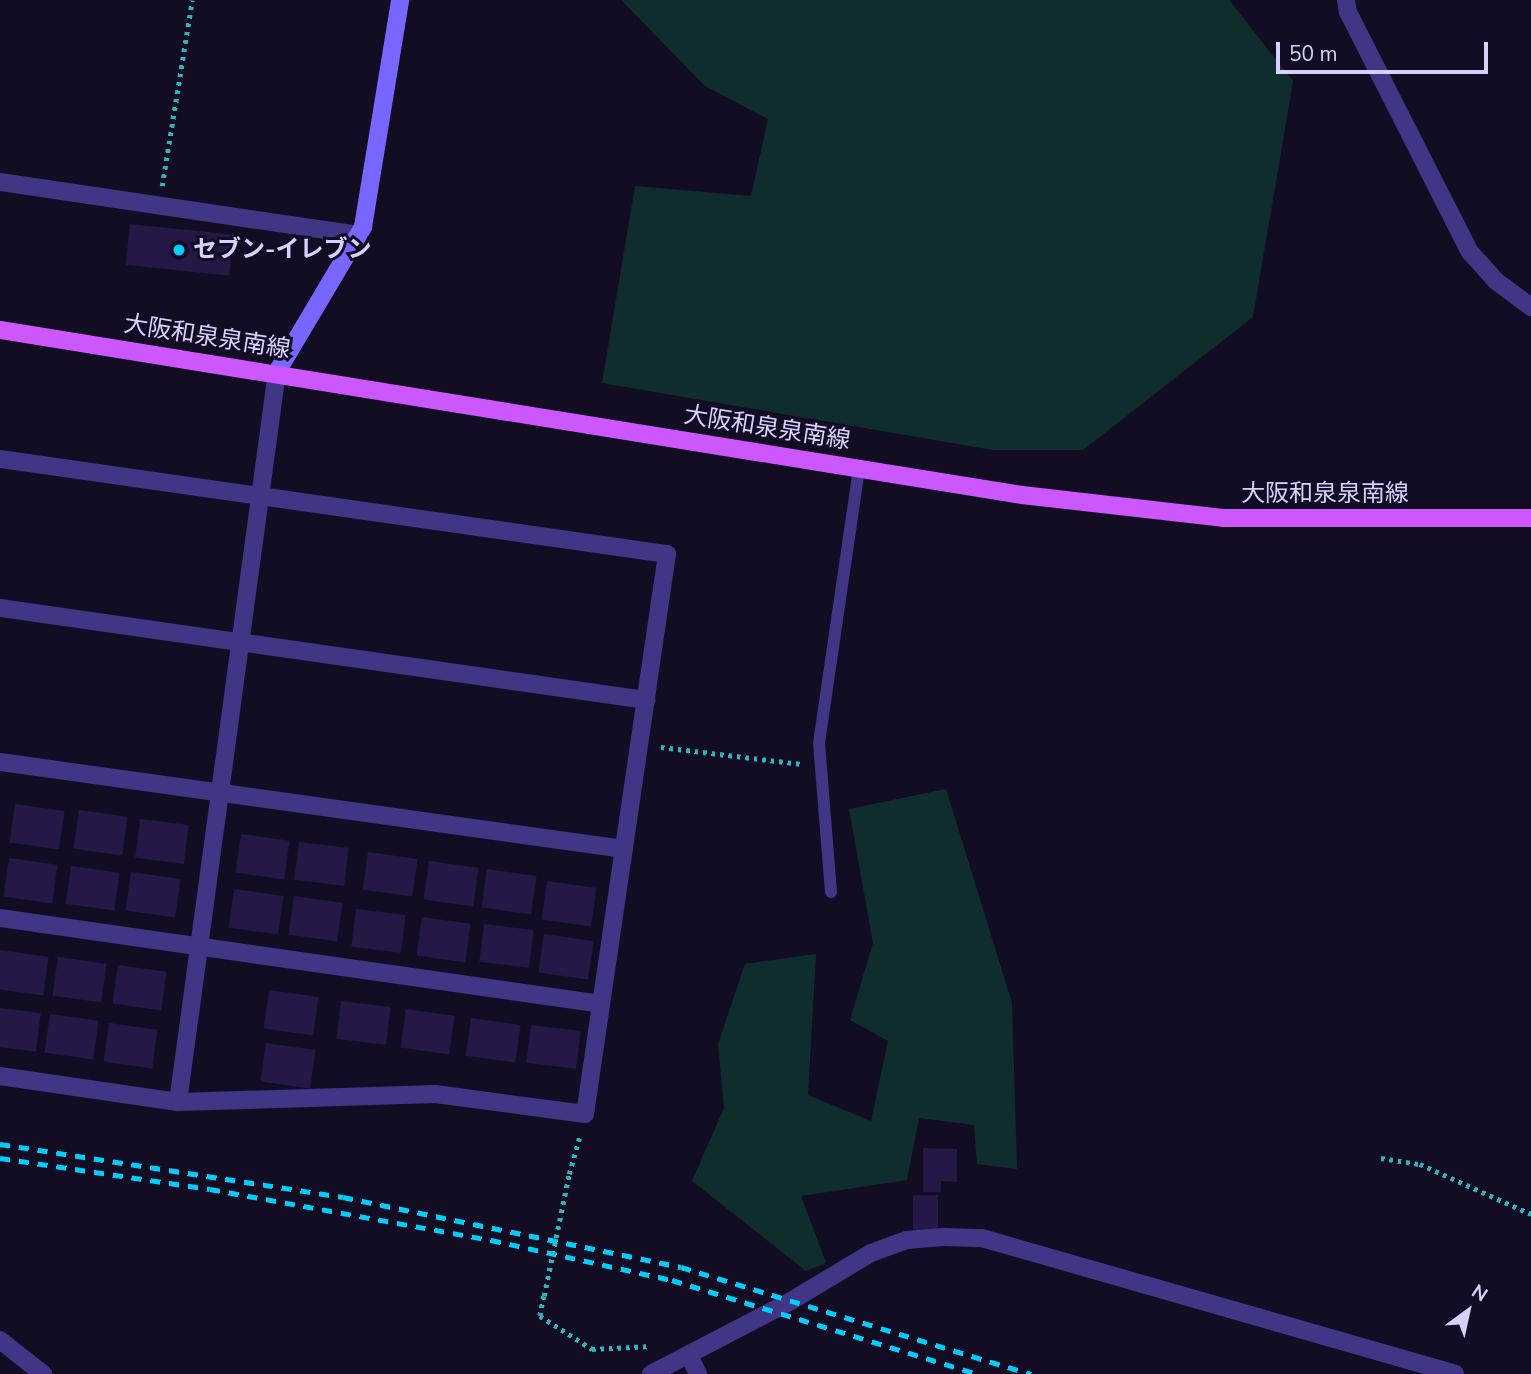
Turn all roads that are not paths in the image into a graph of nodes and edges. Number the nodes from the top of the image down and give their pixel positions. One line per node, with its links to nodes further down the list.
1 (400, 0): 4 (street)
2 (1346, 0): 5 (street)
3 (0, 182): 4 (street)
4 (359, 235): 7 (street)
5 (1531, 307)
6 (0, 330): 7 (main road, 大阪和泉泉南線)
7 (277, 372): 9 (main road, 大阪和泉泉南線); 10 (street)
8 (0, 459): 10 (street)
9 (859, 468): 11 (main road, 大阪和泉泉南線); 18 (lane)
10 (260, 496): 13 (street); 14 (street)
11 (1531, 518)
12 (0, 608): 13 (street)
13 (240, 642): 14 (street); 16 (street)
14 (646, 700): 17 (street)
15 (0, 762): 16 (street)
16 (220, 792): 17 (street); 20 (street)
17 (624, 849): 21 (street)
18 (831, 892)
19 (0, 918): 20 (street)
20 (199, 946): 21 (street); 23 (street)
21 (601, 1004): 23 (street)
22 (0, 1076): 23 (street)
23 (178, 1102)
24 (0, 1340): 26 (street)
25 (690, 1357): 27 (street); 28 (street); 29 (street)
26 (43, 1374)
27 (651, 1374)
28 (698, 1374)
29 (1455, 1374)

